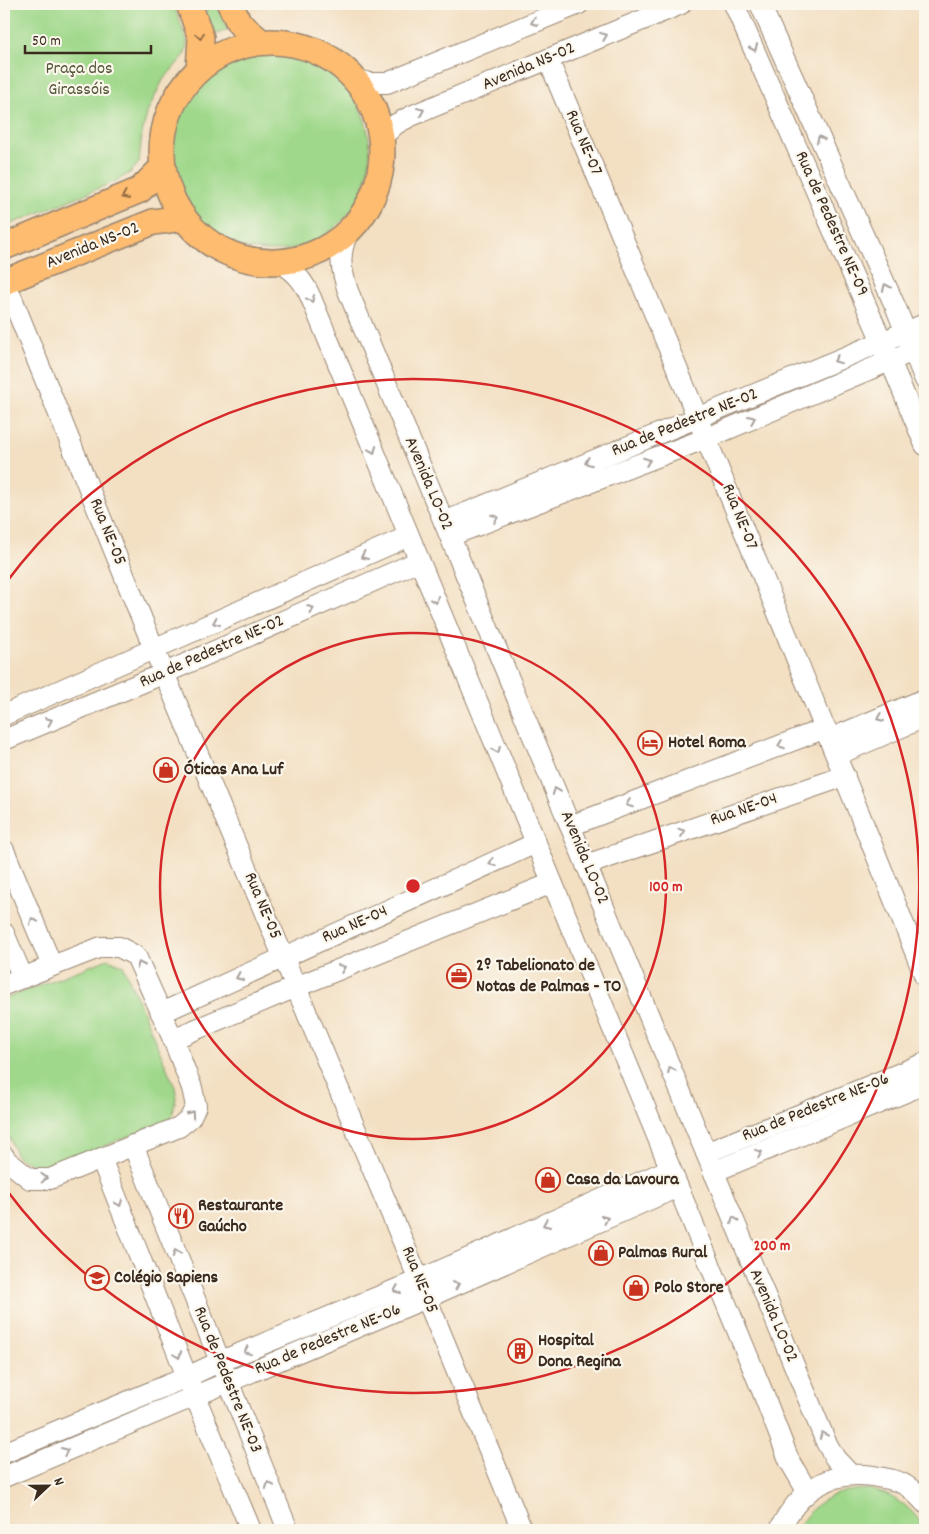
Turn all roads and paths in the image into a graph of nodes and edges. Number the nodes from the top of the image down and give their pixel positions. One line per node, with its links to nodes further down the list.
1 (190, 4): 9 (main road, one-way to 9)
2 (230, 4): 7 (main road)
3 (580, 4): 10 (street, one-way to 10)
4 (681, 4): 8 (street, Avenida NS-02, one-way to 4)
5 (734, 4): 20 (street, Rua de Pedestre NE-09, one-way to 20)
6 (760, 4): 19 (street, Rua de Pedestre NE-09, one-way to 6)
7 (261, 42): 9 (main road); 10 (main road)
8 (548, 59): 11 (street, Avenida NS-02, one-way to 8); 24 (street, Rua NE-07)
9 (199, 70): 12 (main road)
10 (354, 79): 11 (main road)
11 (381, 138): 14 (main road)
12 (163, 167): 13 (main road); 15 (main road, Avenida NS-02, one-way to 15)
13 (184, 218): 16 (main road); 17 (main road, Avenida NS-02)
14 (347, 235): 16 (main road); 27 (street, Avenida LO-02)
15 (4, 247)
16 (281, 263): 28 (street, Avenida LO-02, one-way to 28)
17 (4, 282): 30 (street, Rua NE-05)
18 (925, 324): 19 (street, Rua de Pedestre NE-02)
19 (906, 332): 20 (street, Rua de Pedestre NE-02); 21 (street, Rua de Pedestre NE-09)
20 (882, 342): 22 (street, Rua de Pedestre NE-09); 24 (street, Rua de Pedestre NE-02, one-way to 24)
21 (919, 349): 22 (street, Rua de Pedestre NE-02); 23 (street, Rua de Pedestre NE-09)
22 (890, 360): 25 (street, Rua de Pedestre NE-02, one-way to 22); 26 (street, Rua de Pedestre NE-09)
23 (925, 380)
24 (698, 417): 25 (street, Rua NE-07); 27 (street, Rua de Pedestre NE-02, one-way to 27)
25 (707, 438): 27 (street, Rua de Pedestre NE-02, one-way to 25); 36 (street, Rua NE-07)
26 (925, 446)
27 (447, 529): 38 (street, Avenida LO-02, one-way to 27)
28 (409, 536): 29 (street, Avenida LO-02); 30 (street, Rua de Pedestre NE-02, one-way to 30)
29 (419, 561): 31 (street, Rua de Pedestre NE-02, one-way to 29); 39 (street, Avenida LO-02, one-way to 39)
30 (154, 649): 31 (street, Rua NE-05); 33 (street, Rua de Pedestre NE-02)
31 (165, 673): 35 (street, Rua de Pedestre NE-02, one-way to 31); 44 (street, Rua NE-05)
32 (925, 699): 36 (street, one-way to 36)
33 (4, 714)
34 (925, 717): 36 (street)
35 (4, 740)
36 (831, 741): 37 (street, Rua NE-07); 38 (street, one-way to 38)
37 (845, 776): 41 (street, Rua NE-04, one-way to 37); 46 (street, Rua NE-07)
38 (570, 826): 41 (street, Avenida LO-02)
39 (536, 843): 42 (street, Avenida LO-02); 44 (street, Rua NE-04, one-way to 44)
40 (4, 850): 45 (street, one-way to 40)
41 (586, 864): 55 (street, Avenida LO-02, one-way to 41)
42 (552, 883): 49 (street, Rua NE-04, one-way to 42); 58 (street, Avenida LO-02)
43 (4, 933): 47 (street)
44 (284, 957): 49 (street, Rua NE-05); 50 (street, Rua NE-04, one-way to 50)
45 (52, 966): 47 (street); 50 (street, one-way to 45)
46 (925, 977)
47 (23, 978): 48 (street)
48 (4, 985)
49 (296, 987): 51 (street, Rua NE-04); 61 (street, Rua NE-05)
50 (161, 1013): 51 (street)
51 (173, 1039): 54 (street, one-way to 51)
52 (925, 1063): 55 (street, Rua de Pedestre NE-06)
53 (925, 1084): 59 (street, Rua de Pedestre NE-06, one-way to 53)
54 (132, 1146): 57 (street); 62 (street, Rua de Pedestre NE-03, one-way to 54)
55 (706, 1153): 59 (street, Avenida LO-02)
56 (4, 1156): 57 (street, one-way to 57)
57 (101, 1158): 63 (street, Rua de Pedestre NE-03, one-way to 63)
58 (670, 1168): 60 (street, Avenida LO-02); 61 (street, Rua de Pedestre NE-06, one-way to 61)
59 (714, 1172): 67 (street, Avenida LO-02, one-way to 59)
60 (678, 1187): 61 (street, Rua de Pedestre NE-06, one-way to 60); 69 (street, Avenida LO-02)
61 (423, 1289): 62 (street, Rua de Pedestre NE-06, one-way to 62); 64 (street, Rua de Pedestre NE-06); 73 (street, Rua NE-05)
62 (219, 1362): 63 (street, Rua de Pedestre NE-06); 64 (street, Rua de Pedestre NE-03)
63 (187, 1377): 65 (street, Rua de Pedestre NE-03); 66 (street, Rua de Pedestre NE-06)
64 (228, 1382): 65 (street, Rua de Pedestre NE-06); 72 (street, Rua de Pedestre NE-03, one-way to 64)
65 (195, 1396): 68 (street, Rua de Pedestre NE-06, one-way to 65); 71 (street, Rua de Pedestre NE-03)
66 (4, 1453)
67 (850, 1474): 69 (street); 70 (street)
68 (4, 1477)
69 (807, 1491): 74 (street)
70 (925, 1503)
71 (251, 1530)
72 (288, 1530)
73 (522, 1530)
74 (780, 1530)

